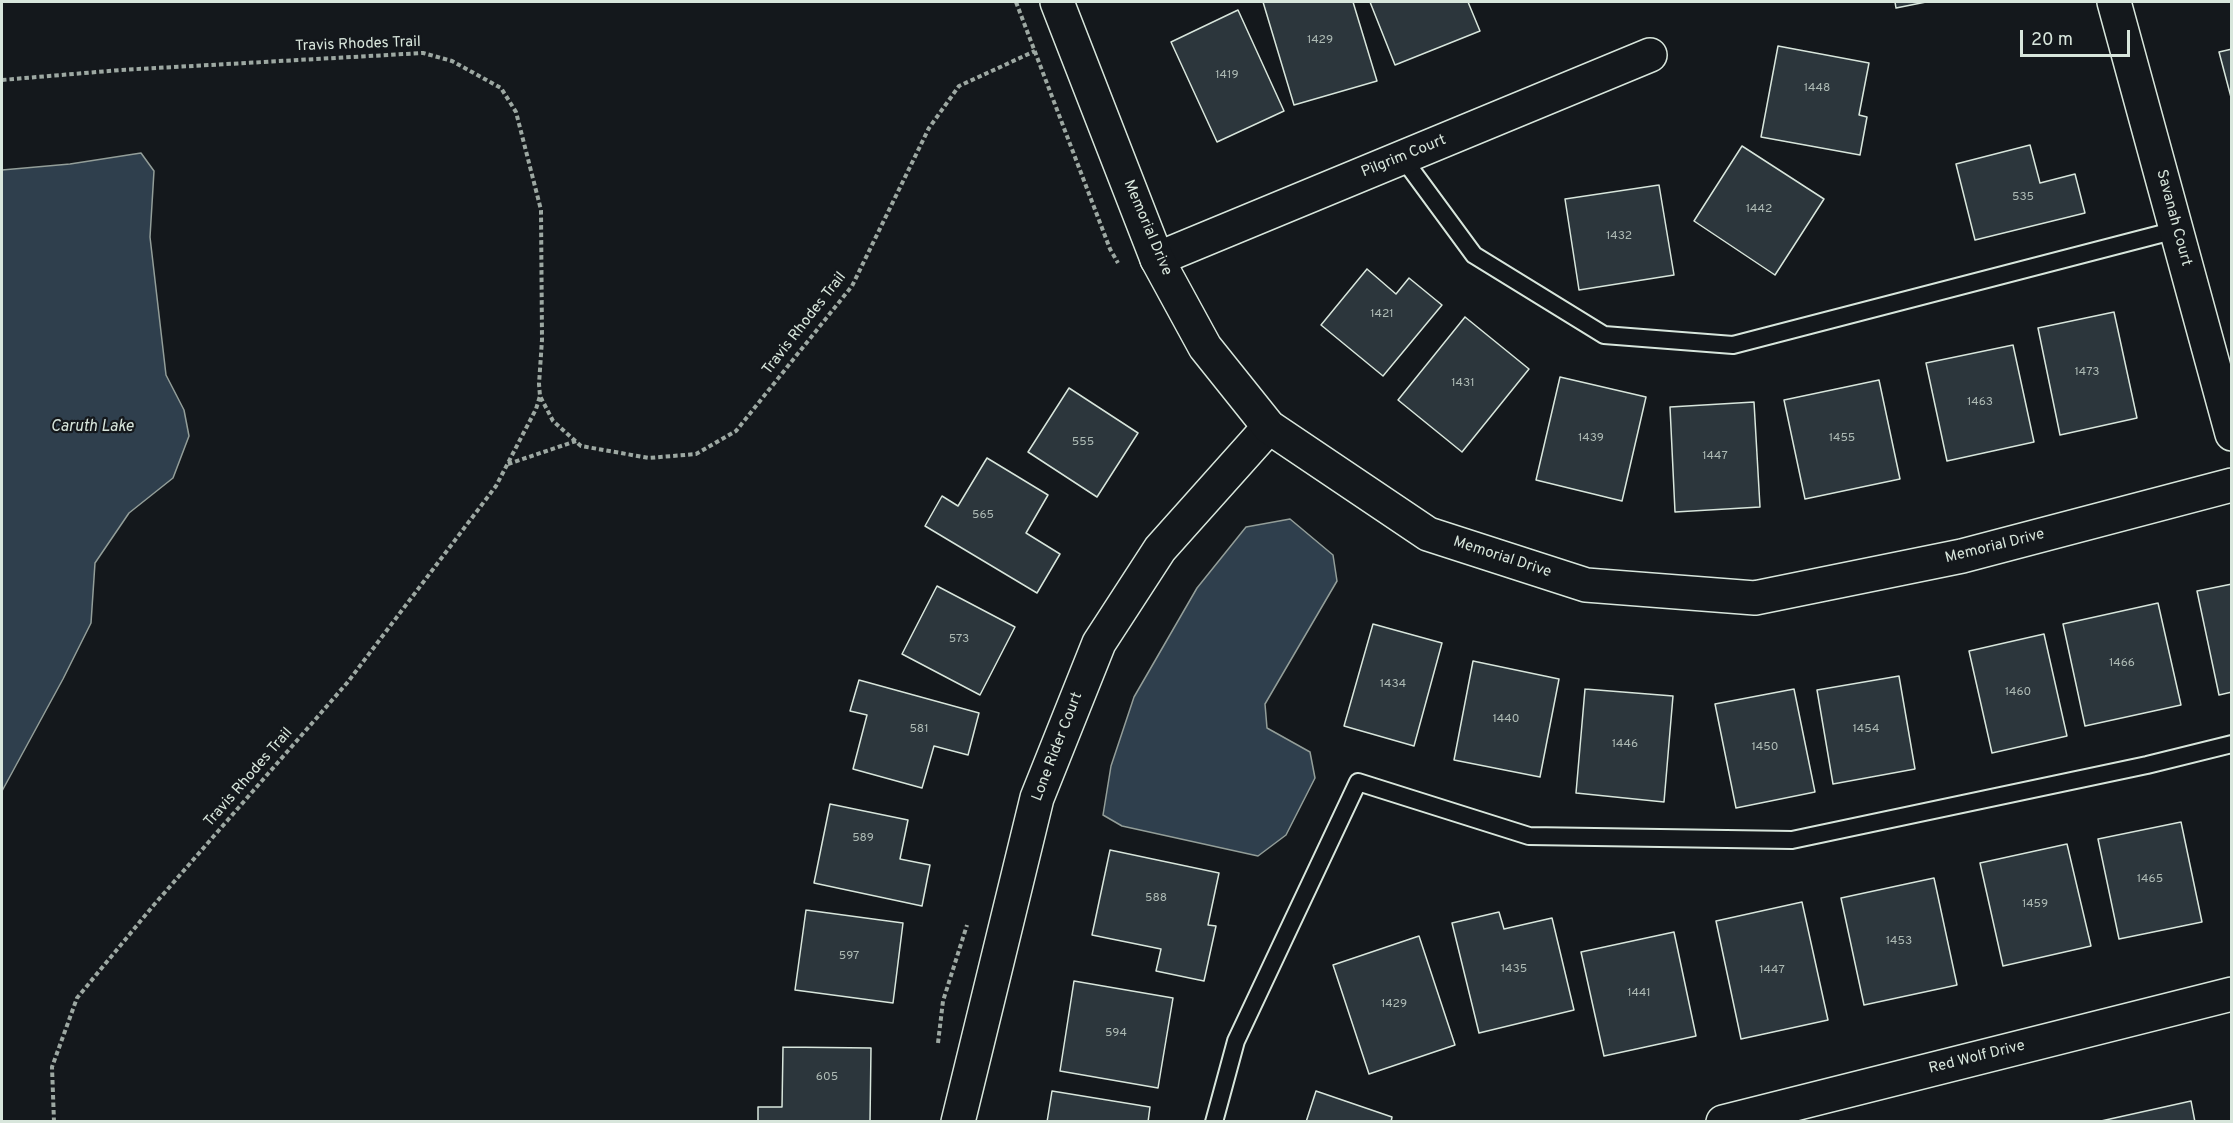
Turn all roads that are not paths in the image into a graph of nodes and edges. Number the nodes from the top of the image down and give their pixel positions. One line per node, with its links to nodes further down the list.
1 (1057, 2): 6 (street, Memorial Drive)
2 (2114, 2): 5 (street, Savanah Court)
3 (1650, 55): 4 (street, Pilgrim Court)
4 (1402, 157): 5 (lane); 6 (street, Pilgrim Court)
5 (2176, 230): 8 (street, Savanah Court)
6 (1157, 259): 7 (street, Memorial Drive)
7 (1269, 427): 9 (street, Memorial Drive); 12 (street, Lone Rider Court)
8 (2232, 434)
9 (2232, 485)
10 (2232, 744): 13 (lane)
11 (2232, 994): 14 (street, Red Wolf Drive)
12 (958, 1122)
13 (1214, 1122)
14 (1723, 1122)

